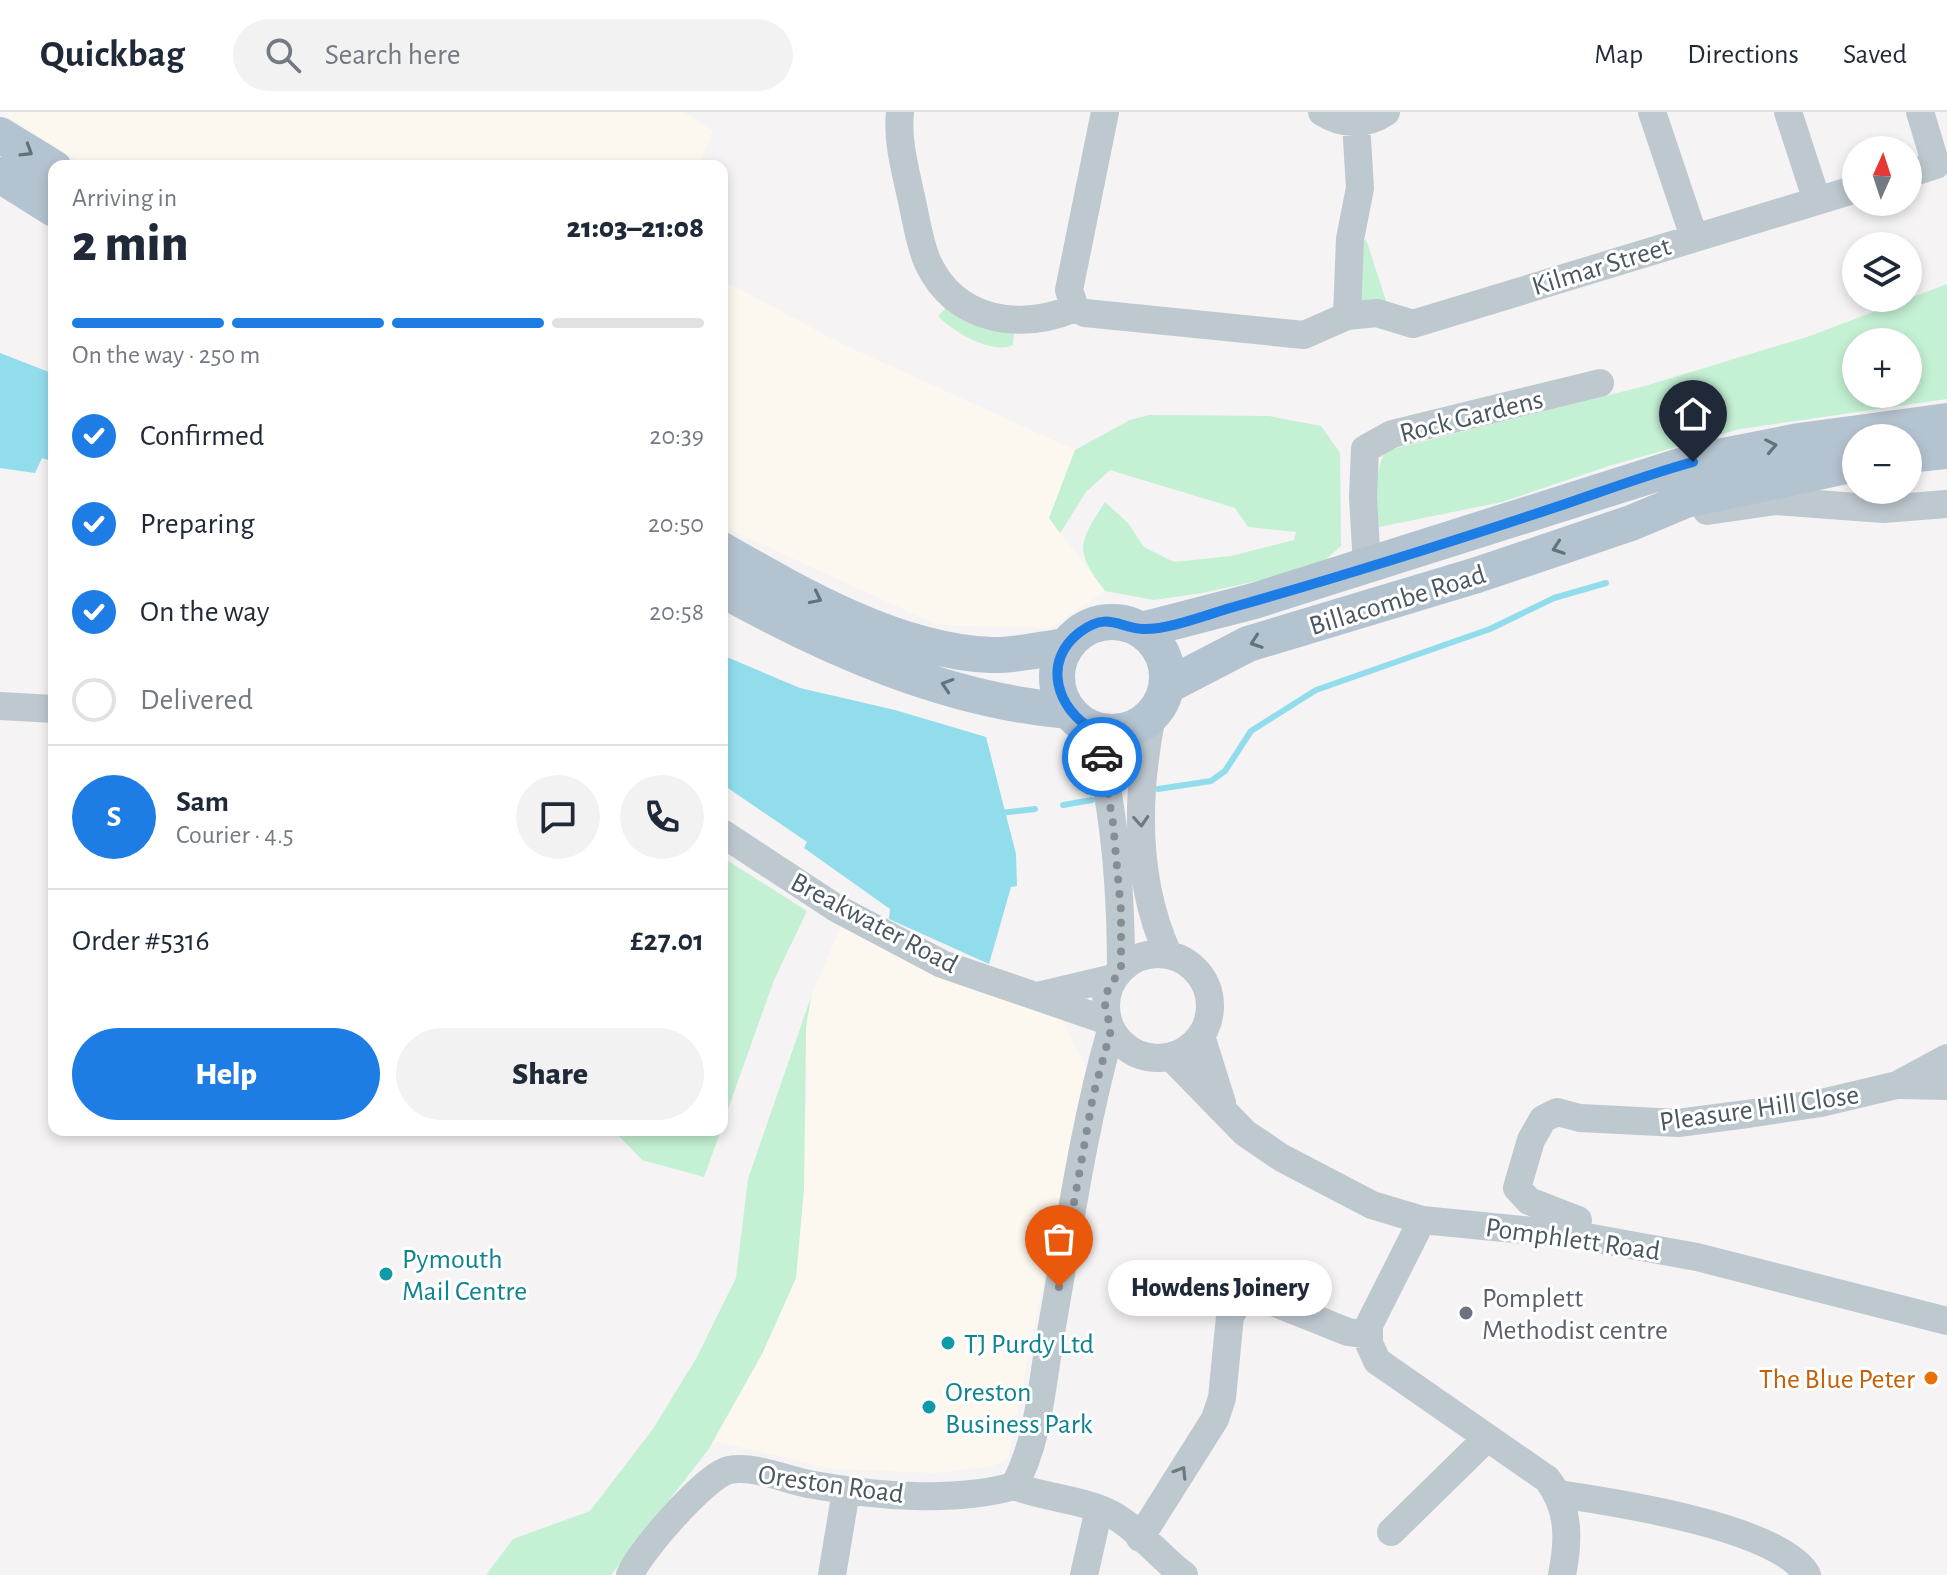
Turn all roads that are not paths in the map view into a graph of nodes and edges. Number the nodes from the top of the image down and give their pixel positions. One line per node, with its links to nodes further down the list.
1 (900, 112): 17 (street)
2 (1105, 112): 17 (street)
3 (1322, 112): 8 (street)
4 (1386, 112): 8 (street)
5 (1652, 112): 16 (street)
6 (1788, 112): 14 (street)
7 (1920, 112): 11 (street)
8 (1356, 123): 18 (street)
9 (0, 135): 10 (main road, one-way to 10)
10 (48, 164)
11 (1922, 170)
12 (3, 176): 15 (main road)
13 (1842, 193): 14 (street, Kilmar Street)
14 (1817, 201): 16 (street, Kilmar Street)
15 (48, 205)
16 (1694, 237): 18 (street, Kilmar Street)
17 (1075, 308): 18 (street, Kilmar Street)
18 (1347, 316)
19 (1600, 383): 28 (street, Rock Gardens)
20 (1947, 421): 28 (main road, Billacombe Road, one-way to 20)
21 (1947, 451): 22 (main road)
22 (1922, 454)
23 (1842, 467): 26 (main road, Billacombe Road)
24 (1947, 484): 25 (street, Billacombe Road)
25 (1935, 504): 26 (street, Billacombe Road)
26 (1631, 523): 32 (main road, Billacombe Road, one-way to 32)
27 (728, 560): 29 (main road)
28 (1367, 566): 30 (main road, Billacombe Road)
29 (746, 589): 31 (main road, one-way to 31); 35 (main road, one-way to 29)
30 (1142, 630): 31 (main road); 32 (main road)
31 (1065, 646): 35 (main road)
32 (1160, 701): 35 (main road); 37 (street, one-way to 37)
33 (0, 706): 34 (street)
34 (48, 709)
35 (1081, 720): 38 (street)
36 (728, 837): 39 (street, Breakwater Road)
37 (1168, 954): 38 (street); 41 (street)
38 (1117, 973): 39 (street); 40 (street)
39 (1037, 996): 40 (street, Breakwater Road)
40 (1109, 1025): 42 (street); 46 (street)
41 (1201, 1036): 42 (street); 47 (street, Pomphlett Road)
42 (1158, 1057): 46 (street); 47 (street, Pomphlett Road)
43 (1947, 1058): 44 (street, Pleasure Hill Close)
44 (1897, 1085): 45 (street, Pleasure Hill Close); 49 (street, Pleasure Hill Close)
45 (1947, 1086)
46 (1093, 1096): 54 (street)
47 (1223, 1108): 48 (street, Pomphlett Road)
48 (1422, 1220): 49 (street, Pomphlett Road); 51 (street)
49 (1575, 1235): 50 (street, Pomphlett Road)
50 (1947, 1321)
51 (1369, 1335): 52 (street); 58 (street, one-way to 51)
52 (1487, 1438): 55 (street); 57 (street)
53 (846, 1491): 54 (street, Oreston Road); 59 (street, Oreston Road); 60 (street)
54 (1027, 1491): 56 (street, Oreston Road)
55 (1559, 1494): 63 (street); 64 (street)
56 (1093, 1506): 58 (street); 61 (street)
57 (1391, 1532)
58 (1140, 1538): 62 (street)
59 (630, 1575)
60 (832, 1575)
61 (1084, 1575)
62 (1184, 1575)
63 (1562, 1575)
64 (1807, 1575)

